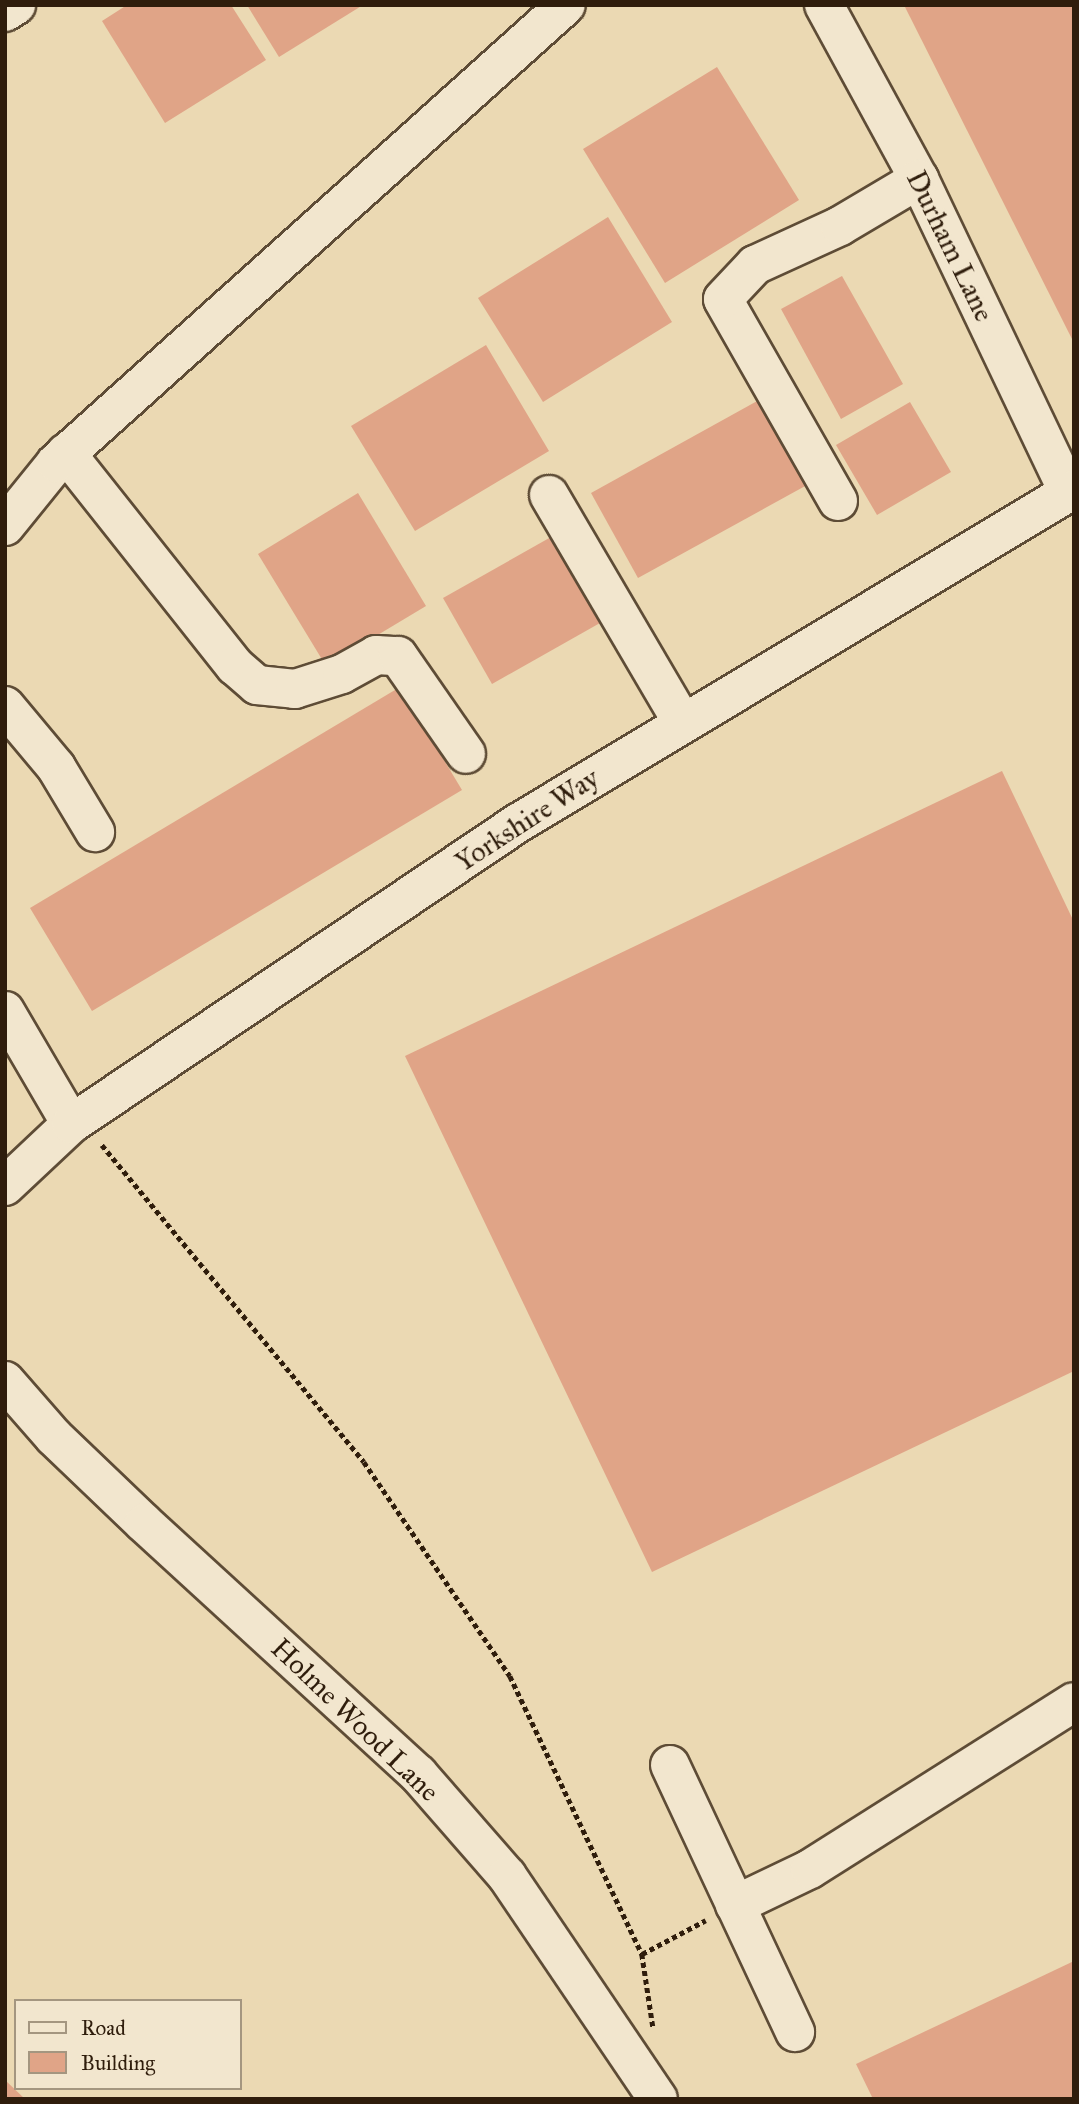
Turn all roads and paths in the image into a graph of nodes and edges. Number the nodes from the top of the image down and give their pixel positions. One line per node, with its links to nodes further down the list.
1 (16, 5): 4 (street)
2 (566, 5): 6 (street)
3 (824, 5): 5 (street, Durham Lane)
4 (5, 12)
5 (919, 179): 7 (street, Durham Lane); 9 (street)
6 (66, 453): 10 (street); 13 (street)
7 (1071, 490): 12 (street, Yorkshire Way)
8 (550, 495): 12 (street)
9 (838, 501)
10 (5, 526)
11 (5, 706): 14 (street)
12 (683, 723): 16 (street, Yorkshire Way)
13 (466, 754)
14 (94, 832)
15 (5, 1011): 16 (street)
16 (71, 1124): 17 (street, Yorkshire Way); 22 (path)
17 (5, 1186)
18 (5, 1381): 24 (street, Holme Wood Lane)
19 (1074, 1702): 21 (street)
20 (670, 1765): 21 (street)
21 (735, 1905): 22 (path); 23 (street)
22 (642, 1954): 24 (path)
23 (795, 2032)
24 (638, 2063): 25 (street, Holme Wood Lane)
25 (657, 2099)

